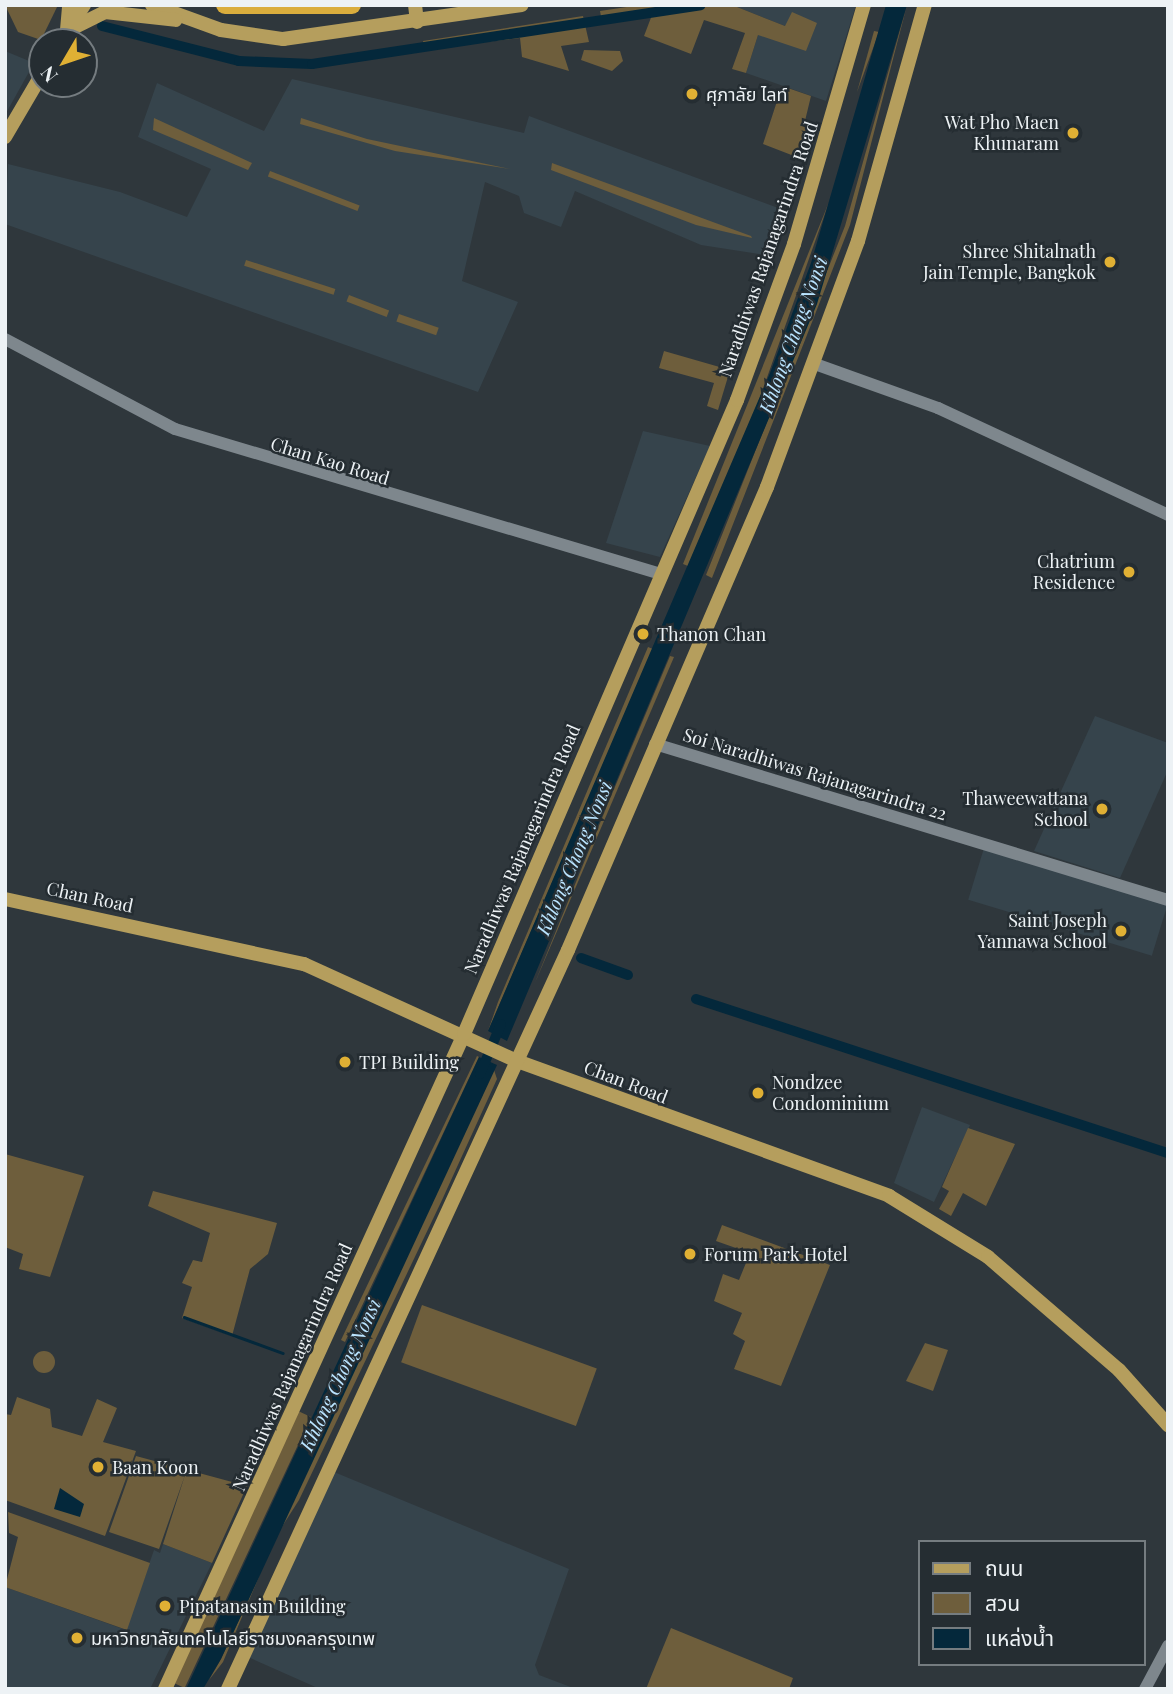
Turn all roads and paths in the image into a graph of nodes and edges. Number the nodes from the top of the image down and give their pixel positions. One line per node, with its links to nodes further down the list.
1 (69, 5): 12 (main road)
2 (84, 5): 13 (main road)
3 (152, 5): 10 (main road)
4 (225, 5): 5 (highway)
5 (352, 5)
6 (415, 5): 11 (main road)
7 (522, 5): 11 (main road)
8 (864, 5): 20 (main road, Naradhiwas Rajanagarindra Road)
9 (925, 5): 18 (main road)
10 (190, 21): 11 (main road); 14 (main road)
11 (417, 22)
12 (65, 28)
13 (70, 28)
14 (79, 28)
15 (28, 98): 16 (main road)
16 (5, 137)
17 (5, 339): 20 (street, Chan Kao Road)
18 (815, 365): 19 (street); 21 (main road)
19 (1168, 515)
20 (661, 574): 24 (main road, Naradhiwas Rajanagarindra Road)
21 (655, 744): 23 (street, Soi Naradhiwas Rajanagarindra 22); 25 (main road)
22 (5, 899): 24 (main road, Chan Road)
23 (1168, 900)
24 (470, 1038): 25 (main road, Chan Road); 28 (main road, Naradhiwas Rajanagarindra Road)
25 (512, 1059): 26 (main road, Chan Road); 29 (main road)
26 (1168, 1424)
27 (1168, 1646): 30 (street)
28 (165, 1689)
29 (228, 1689)
30 (1145, 1689)

